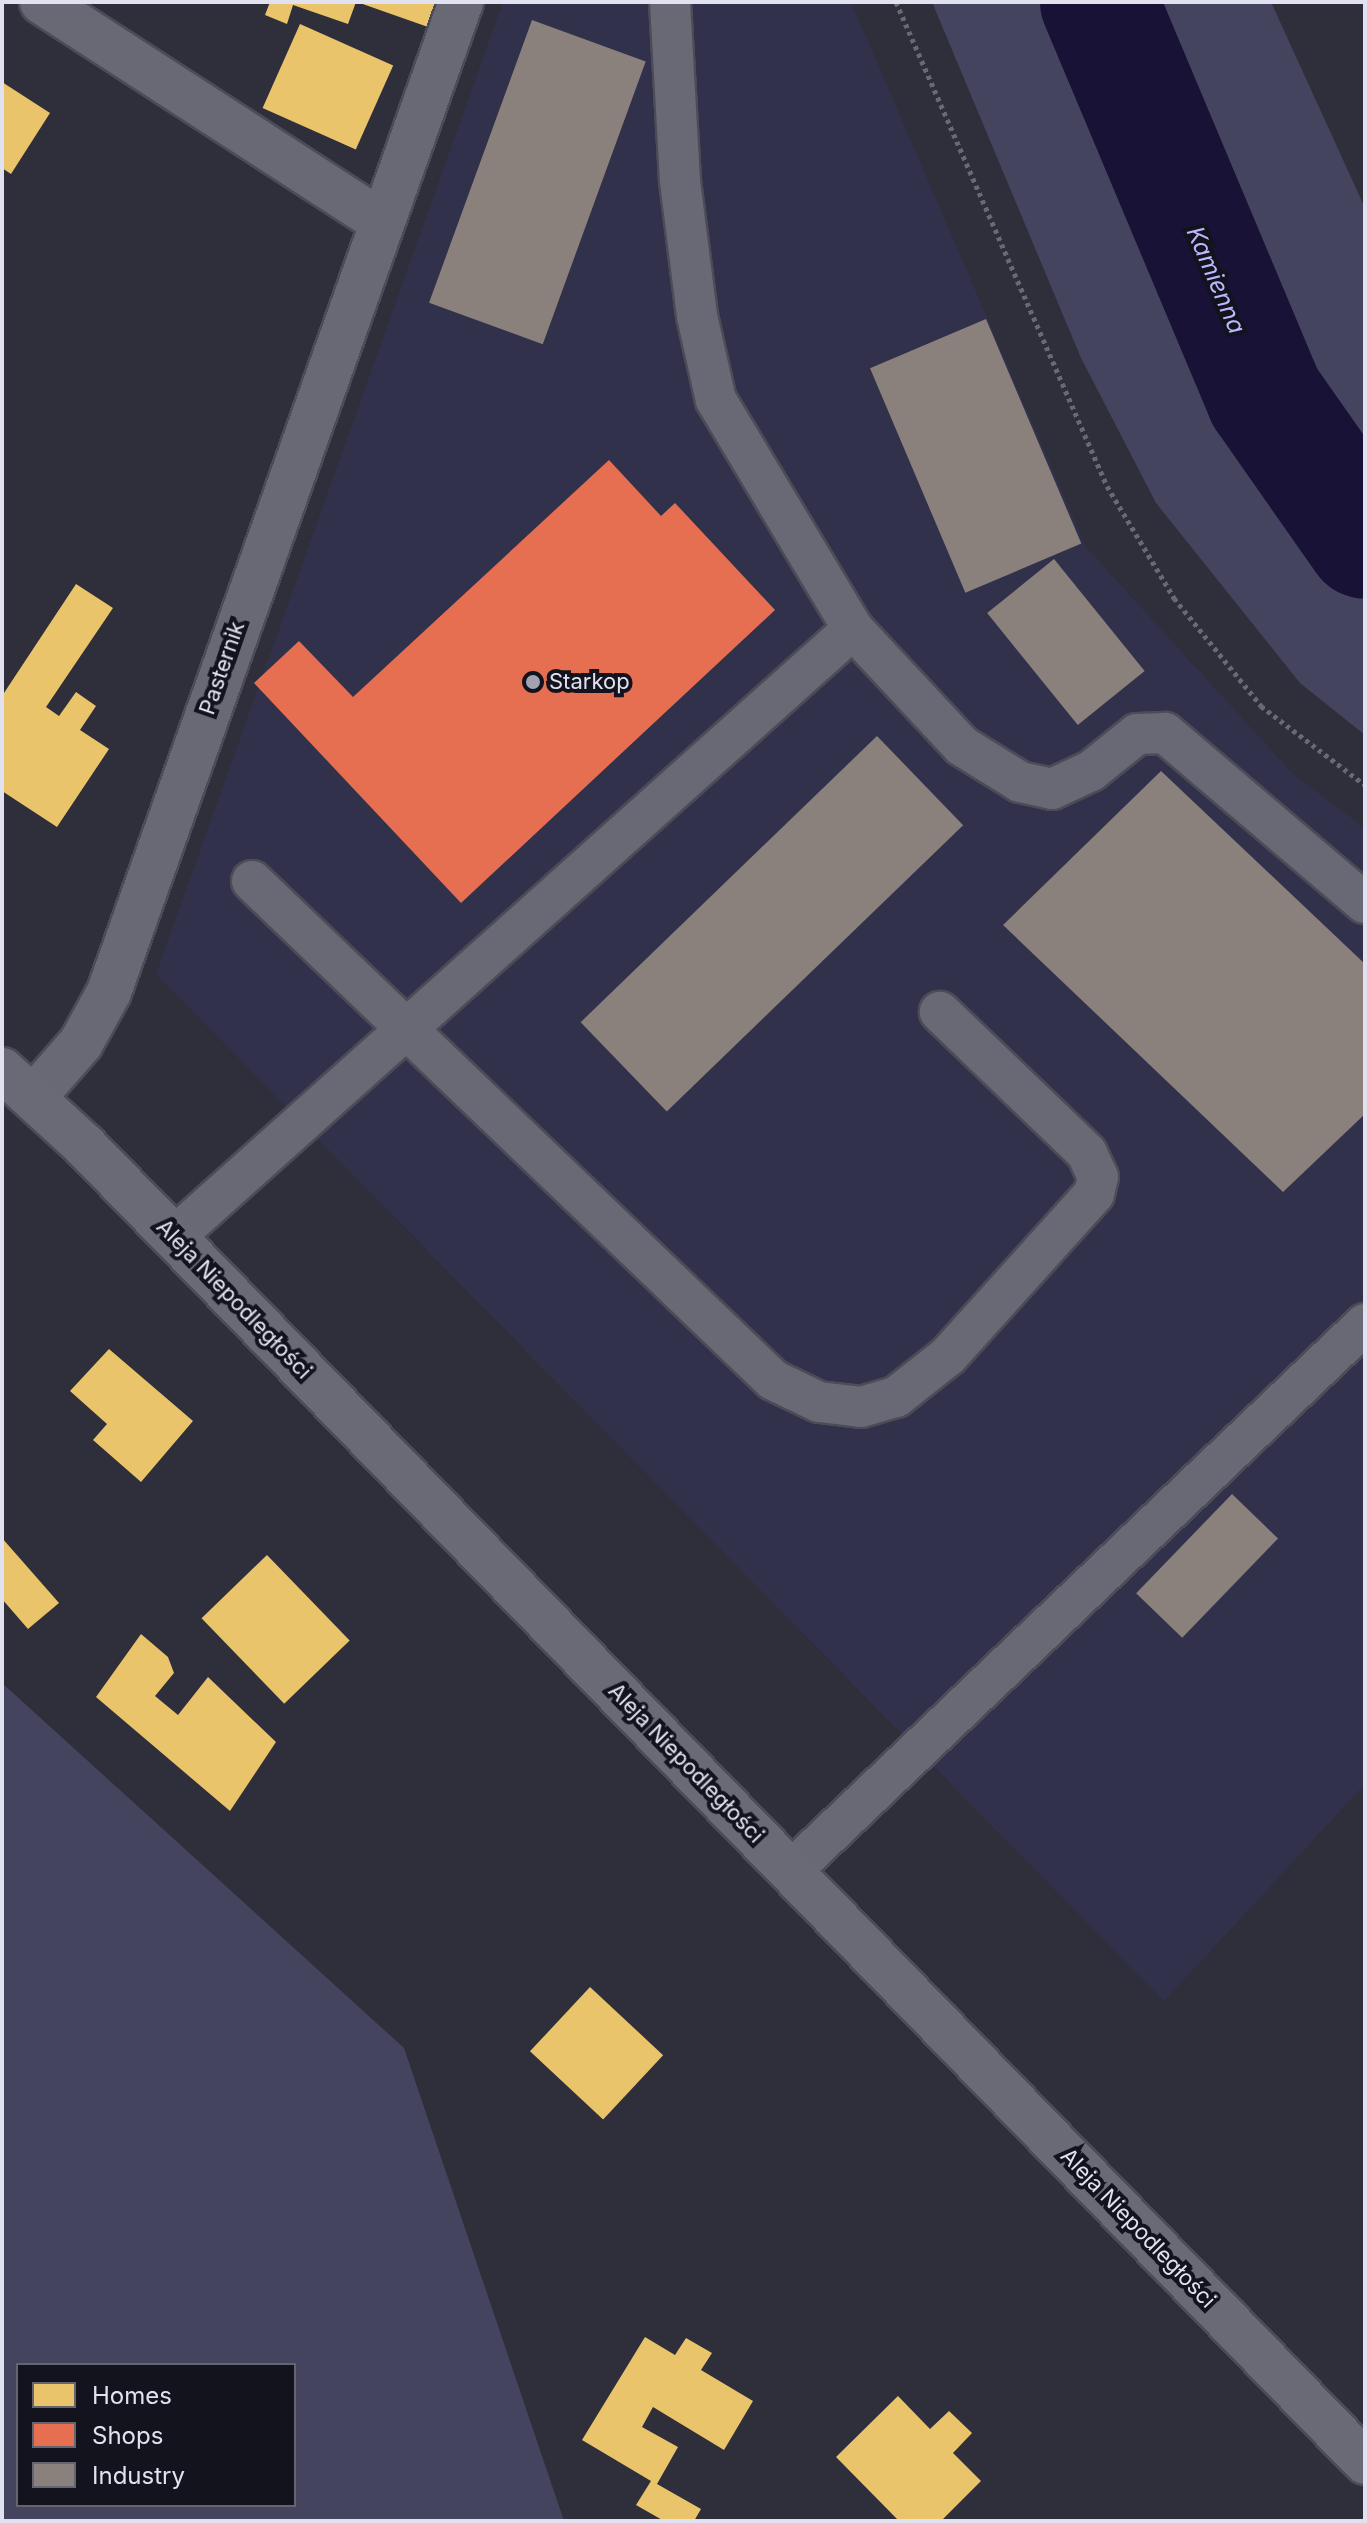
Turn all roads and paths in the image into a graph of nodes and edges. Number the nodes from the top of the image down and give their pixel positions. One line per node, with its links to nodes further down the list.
1 (42, 2): 5 (street)
2 (461, 2): 5 (street, Pasternik)
3 (670, 2): 6 (lane)
4 (896, 2): 7 (path)
5 (380, 221): 12 (street, Pasternik)
6 (853, 629): 9 (lane); 11 (lane)
7 (1365, 785)
8 (252, 881): 11 (lane)
9 (1365, 903)
10 (940, 1012): 11 (lane)
11 (406, 1030): 13 (lane)
12 (18, 1084): 13 (main road, Aleja Niepodległości)
13 (174, 1237): 15 (main road, Aleja Niepodległości)
14 (1365, 1324): 15 (lane)
15 (791, 1871): 16 (main road, Aleja Niepodległości)
16 (1365, 2462)

